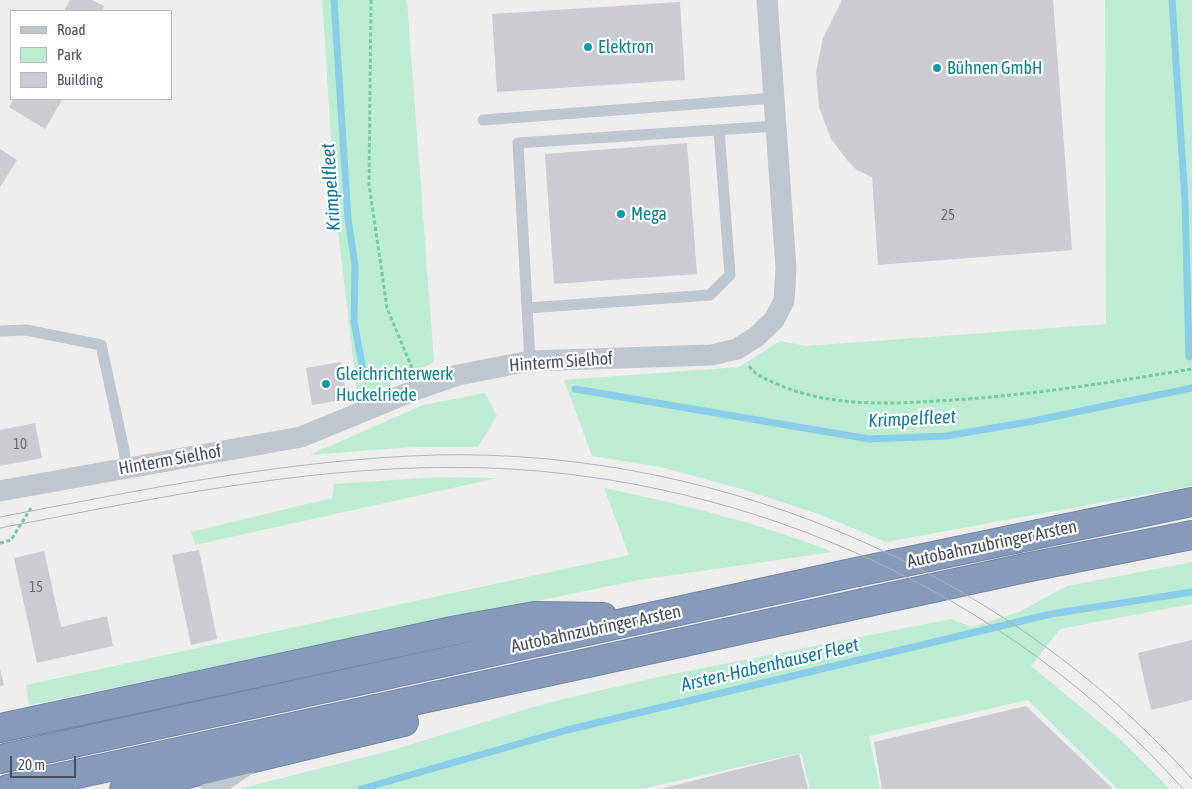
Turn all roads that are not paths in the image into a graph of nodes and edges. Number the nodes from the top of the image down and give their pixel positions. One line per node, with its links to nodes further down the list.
1 (767, 0): 2 (street, Hinterm Sielhof)
2 (775, 98): 3 (lane); 4 (street, Hinterm Sielhof)
3 (483, 120)
4 (777, 126): 5 (lane); 8 (street, Hinterm Sielhof)
5 (719, 130): 6 (lane); 6 (lane)
6 (527, 308): 8 (lane)
7 (0, 331): 9 (lane)
8 (530, 361): 9 (street, Hinterm Sielhof)
9 (126, 468): 10 (street, Hinterm Sielhof)
10 (0, 491)
11 (1192, 502): 13 (highway, Autobahnzubringer Arsten)
12 (1192, 534): 14 (highway, Autobahnzubringer Arsten)
13 (652, 617): 15 (highway); 17 (highway, Autobahnzubringer Arsten)
14 (559, 670): 16 (highway); 18 (highway, Autobahnzubringer Arsten)
15 (0, 728)
16 (258, 758): 19 (highway); 20 (street)
17 (0, 759)
18 (8, 789)
19 (124, 789)
20 (212, 789)

